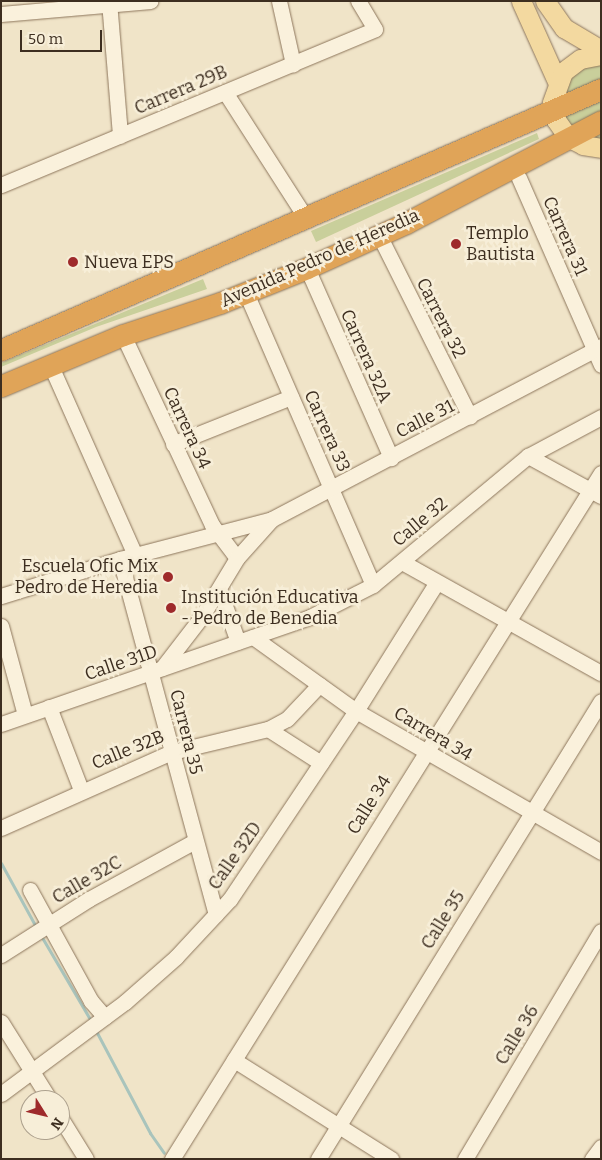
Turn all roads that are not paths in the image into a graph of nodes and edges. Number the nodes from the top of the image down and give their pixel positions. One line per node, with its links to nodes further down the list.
1 (150, 1): 5 (street)
2 (279, 1): 10 (street)
3 (358, 1): 10 (street, Carrera 29B)
4 (545, 1): 8 (main road)
5 (109, 3): 7 (street); 15 (street)
6 (520, 4): 13 (main road)
7 (1, 14)
8 (601, 50)
9 (601, 55): 13 (main road)
10 (293, 64): 12 (street, Carrera 29B)
11 (601, 89): 13 (highway)
12 (225, 92): 15 (street, Carrera 29B); 19 (street)
13 (554, 96): 16 (main road); 19 (highway)
14 (601, 121): 16 (highway, Avenida Pedro de Heredia)
15 (120, 136): 18 (street, Carrera 29B)
16 (589, 145): 17 (highway); 20 (highway, Avenida Pedro de Heredia)
17 (519, 178): 20 (highway); 25 (street, Carrera 31)
18 (1, 185)
19 (306, 218): 26 (highway)
20 (406, 223): 21 (highway, Avenida Pedro de Heredia)
21 (379, 235): 22 (highway, Avenida Pedro de Heredia); 31 (street, Carrera 32)
22 (307, 268): 23 (highway, Avenida Pedro de Heredia); 35 (street, Carrera 32A)
23 (246, 293): 24 (highway, Avenida Pedro de Heredia); 30 (street, Carrera 33)
24 (124, 335): 27 (highway, Avenida Pedro de Heredia); 33 (street, Carrera 34)
25 (599, 347): 28 (street, Carrera 31); 31 (street, Calle 31)
26 (1, 350)
27 (50, 364): 29 (highway, Avenida Pedro de Heredia); 41 (street)
28 (601, 365)
29 (1, 386)
30 (291, 396): 33 (street); 37 (street, Carrera 33)
31 (470, 417): 35 (street, Calle 31)
32 (601, 417): 34 (street, Calle 32)
33 (173, 444): 40 (street, Carrera 34)
34 (528, 456): 38 (street); 44 (street, Calle 32)
35 (391, 458): 37 (street, Calle 31)
36 (601, 473): 38 (street, Calle 34)
37 (331, 486): 39 (street, Calle 31); 46 (street, Carrera 33)
38 (595, 493): 49 (street, Calle 34)
39 (272, 519): 40 (street, Calle 31); 42 (street, Calle 31)
40 (218, 532): 41 (street, Calle 31); 42 (street, Carrera 34)
41 (135, 555): 43 (street, Calle 31)
42 (237, 558): 47 (street, Calle 31)
43 (120, 559): 48 (street, Calle 31); 53 (street, Carrera 35)
44 (402, 562): 45 (street); 46 (street, Calle 32)
45 (437, 582): 49 (street); 58 (street, Calle 32D)
46 (373, 585): 51 (street, Calle 32)
47 (219, 589): 52 (street); 53 (street, Calle 31)
48 (1, 596)
49 (507, 621): 54 (street); 63 (street, Calle 34)
50 (1, 626): 59 (street)
51 (253, 637): 52 (street, Calle 31D); 55 (street, Carrera 34)
52 (238, 642): 53 (street, Calle 31D)
53 (157, 670): 57 (street, Calle 31D); 62 (street, Carrera 35)
54 (601, 673)
55 (319, 685): 58 (street, Carrera 34); 61 (street, Calle 32B)
56 (601, 701): 66 (street, Calle 35)
57 (49, 707): 59 (street, Calle 31D); 65 (street)
58 (356, 711): 63 (street, Carrera 34); 64 (street, Calle 32D)
59 (26, 715): 60 (street, Calle 31D)
60 (1, 724)
61 (268, 729): 62 (street, Calle 32B); 64 (street)
62 (172, 752): 65 (street, Calle 32B); 68 (street, Carrera 35)
63 (424, 752): 66 (street, Carrera 34); 77 (street, Calle 34)
64 (321, 763): 71 (street, Calle 32D)
65 (81, 790): 67 (street, Calle 32B)
66 (531, 814): 69 (street, Carrera 34); 81 (street, Calle 35)
67 (1, 828)
68 (195, 841): 71 (street, Carrera 35); 72 (street, Calle 32C)
69 (601, 852)
70 (30, 890): 72 (street)
71 (216, 914): 75 (street, Calle 32D)
72 (42, 929): 74 (street, Calle 32C); 75 (street)
73 (601, 931): 88 (street, Calle 36)
74 (1, 955)
75 (100, 1015): 78 (street, Calle 32D)
76 (1, 1022): 78 (street)
77 (234, 1060): 81 (street); 85 (street, Calle 34)
78 (32, 1072): 79 (street); 80 (street, Calle 32D)
79 (44, 1090)
80 (1, 1094)
81 (339, 1125): 86 (street, Calle 35); 87 (street)
82 (70, 1133): 84 (street)
83 (601, 1147): 89 (street)
84 (86, 1159)
85 (172, 1159)
86 (318, 1159)
87 (391, 1159)
88 (465, 1159)
89 (592, 1159)

